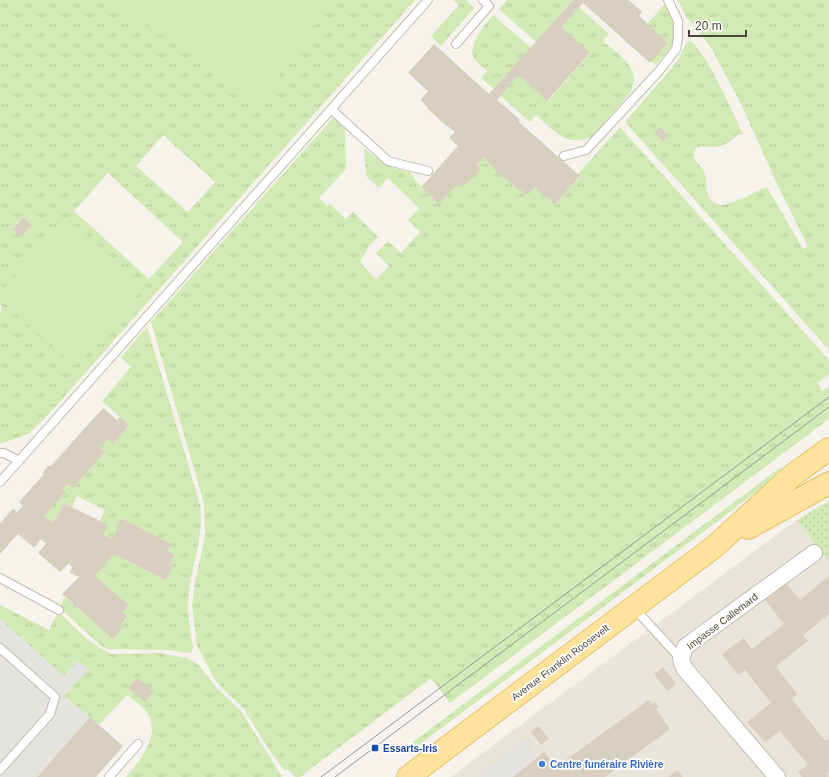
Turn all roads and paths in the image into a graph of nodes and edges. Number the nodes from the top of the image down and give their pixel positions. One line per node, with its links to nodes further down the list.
1 (428, 0): 5 (lane)
2 (668, 0): 6 (lane)
3 (489, 2): 4 (lane)
4 (456, 44)
5 (331, 109): 7 (lane); 10 (lane)
6 (564, 156)
7 (428, 171)
8 (829, 450): 13 (main road, Avenue Franklin Roosevelt)
9 (0, 453): 10 (lane)
10 (19, 461): 11 (lane)
11 (0, 482)
12 (829, 483): 13 (main road, Avenue Franklin Roosevelt)
13 (714, 547): 16 (main road, Avenue Franklin Roosevelt)
14 (814, 553): 19 (street, Impasse Callemard)
15 (0, 578): 17 (lane)
16 (633, 608): 19 (lane); 23 (main road, Avenue Franklin Roosevelt)
17 (59, 610)
18 (1, 650): 21 (lane)
19 (681, 660): 24 (street, Impasse Callemard)
20 (138, 744): 22 (lane)
21 (0, 770)
22 (109, 777)
23 (408, 777)
24 (777, 777)

